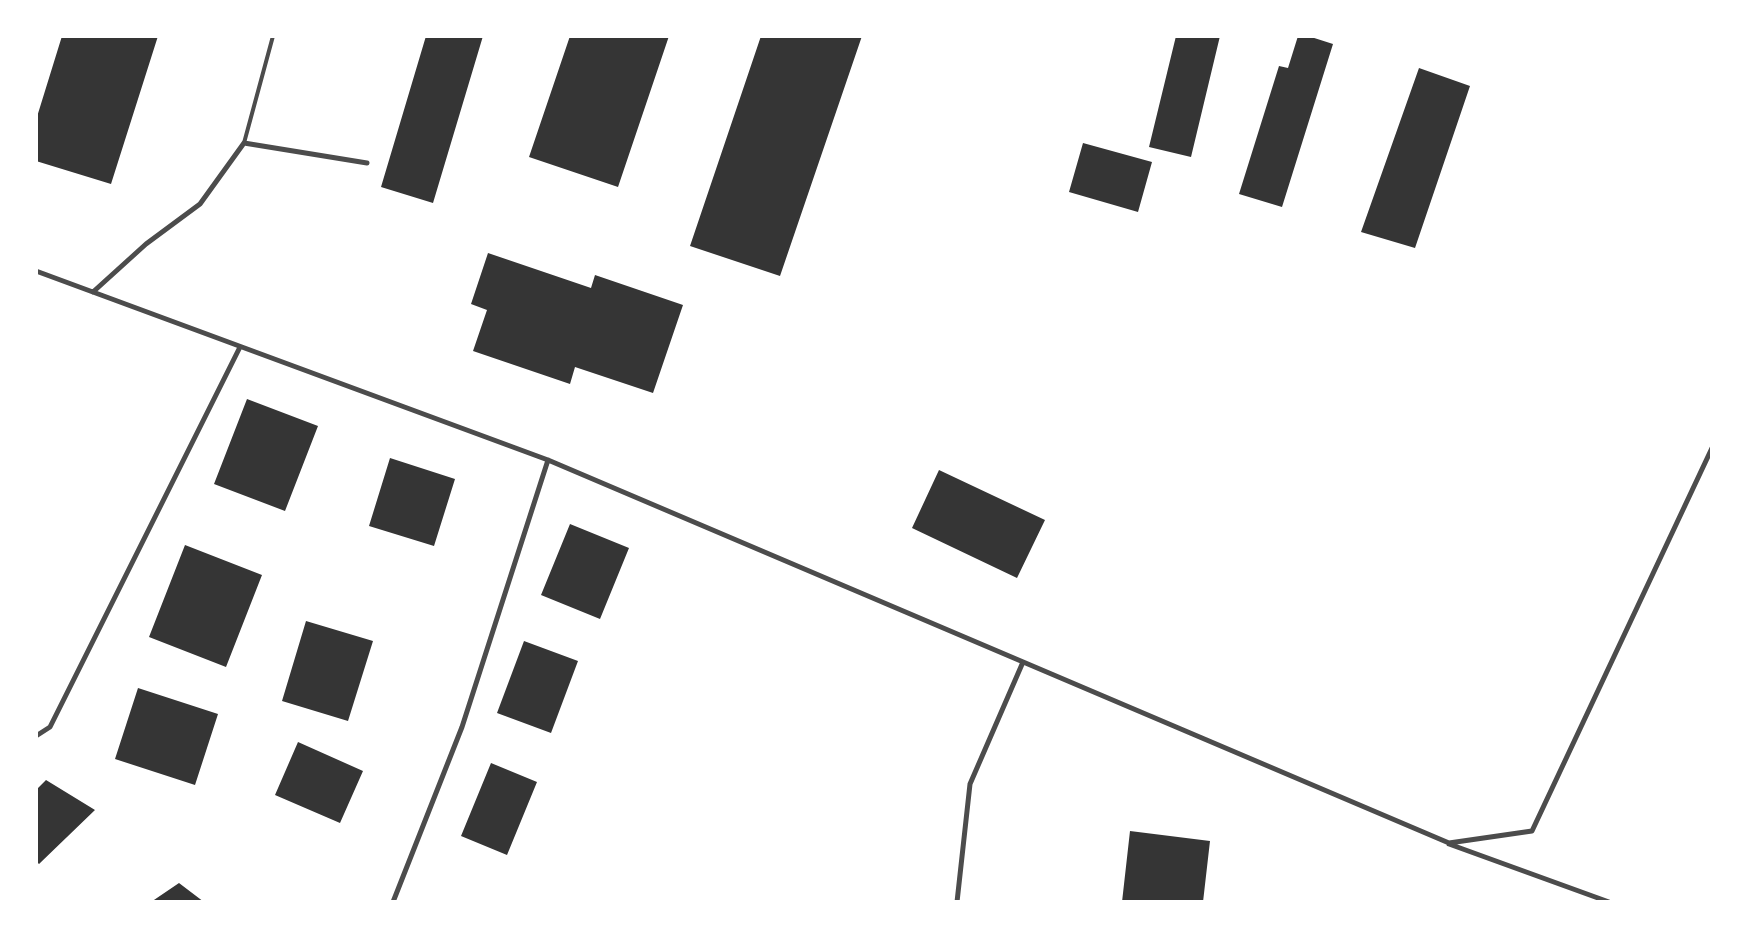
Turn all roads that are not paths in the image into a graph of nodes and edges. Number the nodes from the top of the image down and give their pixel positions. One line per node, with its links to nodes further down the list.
1 (273, 36): 2 (lane)
2 (244, 143): 3 (street); 5 (street)
3 (367, 163)
4 (36, 271): 5 (street)
5 (93, 292): 6 (street)
6 (240, 346): 8 (street); 10 (street)
7 (1712, 448): 11 (street)
8 (548, 460): 9 (street); 12 (street)
9 (1023, 662): 11 (street); 13 (street)
10 (36, 736)
11 (1449, 843): 14 (street)
12 (393, 902)
13 (957, 902)
14 (1609, 902)

